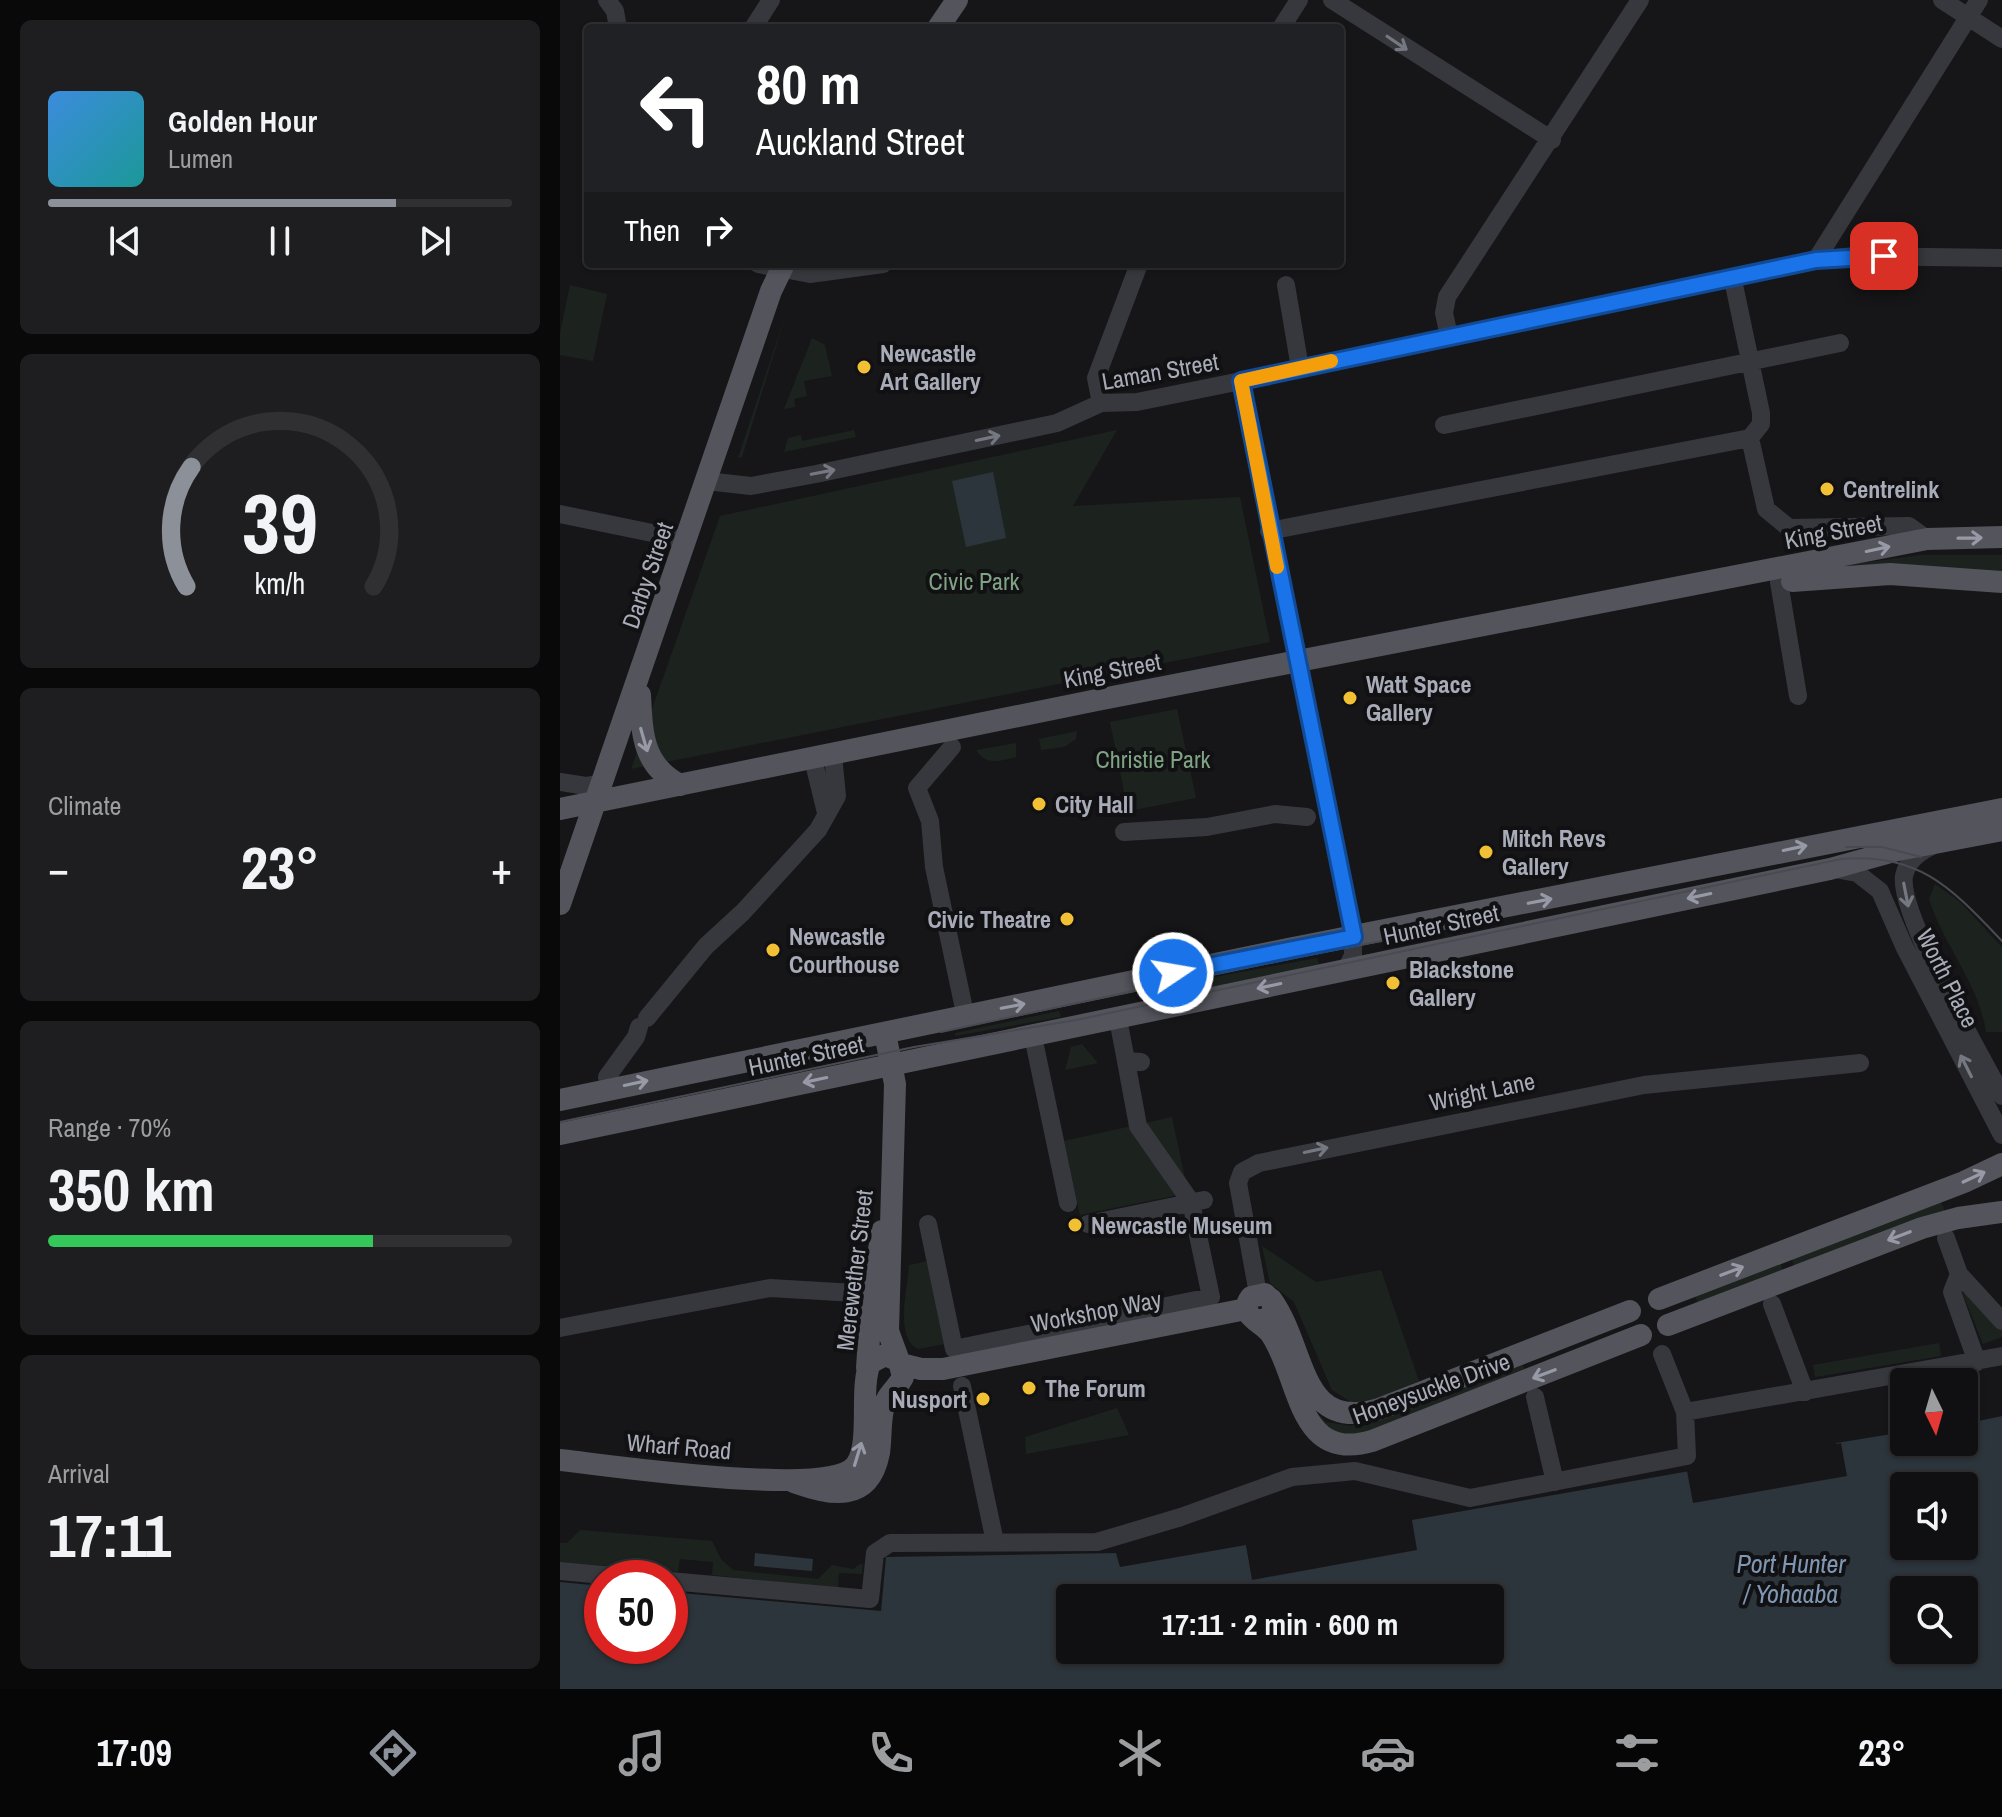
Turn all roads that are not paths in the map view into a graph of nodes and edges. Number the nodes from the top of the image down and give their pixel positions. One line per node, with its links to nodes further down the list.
1 (771, 0): 11 (street)
2 (957, 0): 12 (main road)
3 (1299, 0): 13 (street)
4 (1332, 0): 15 (street, one-way to 15)
5 (1640, 0): 15 (street)
6 (1942, 0): 9 (street)
7 (1979, 0): 9 (street)
8 (612, 3): 10 (street)
9 (1968, 17): 14 (street); 17 (street)
10 (617, 24)
11 (756, 24)
12 (941, 24)
13 (1284, 24)
14 (2002, 39)
15 (1552, 140): 24 (street)
16 (2002, 258): 17 (street, Laman Street)
17 (1816, 260): 22 (street, Laman Street)
18 (781, 268): 32 (main road, Darby Street)
19 (789, 268): 20 (street)
20 (854, 268)
21 (1137, 268): 29 (street)
22 (1733, 280): 24 (street, Laman Street); 26 (street)
23 (1286, 285): 27 (street)
24 (1449, 336): 27 (street, Laman Street)
25 (1840, 343): 26 (street)
26 (1751, 361): 30 (street); 31 (street)
27 (1300, 368): 28 (street, Laman Street)
28 (1241, 381): 29 (street, Laman Street); 34 (street)
29 (1101, 403): 32 (street, Laman Street, one-way to 29)
30 (1444, 425)
31 (1750, 438): 34 (street); 36 (street)
32 (706, 481): 37 (main road, Darby Street)
33 (560, 514): 37 (street)
34 (1269, 531): 41 (street)
35 (2002, 537): 36 (main road, King Street, one-way to 35)
36 (1927, 539): 40 (main road, King Street, one-way to 36)
37 (686, 540): 42 (main road, Darby Street)
38 (1779, 582): 39 (main road, King Street); 40 (main road, King Street); 43 (street)
39 (2002, 582)
40 (1675, 588): 41 (main road, King Street)
41 (1297, 661): 45 (main road, King Street); 58 (street)
42 (639, 681): 47 (main road, one-way to 47); 48 (main road, Darby Street)
43 (1798, 696)
44 (952, 747): 60 (street)
45 (823, 757): 47 (main road, King Street); 66 (street)
46 (560, 782): 48 (street, King Street)
47 (680, 785): 48 (main road, King Street)
48 (599, 792): 49 (main road, King Street); 57 (main road, Darby Street)
49 (560, 809)
50 (2002, 809): 58 (main road, Hunter Street, one-way to 50)
51 (1307, 817): 53 (street)
52 (2002, 830): 55 (main road, Hunter Street)
53 (1124, 832)
54 (560, 840): 57 (main road)
55 (1947, 841): 56 (main road, Hunter Street); 67 (street, Worth Place, one-way to 67)
56 (1830, 869): 59 (main road, Hunter Street, one-way to 59); 70 (street, Worth Place, one-way to 56)
57 (563, 895)
58 (1354, 937): 59 (street); 62 (main road, Hunter Street, one-way to 58)
59 (1346, 970): 61 (main road, Hunter Street, one-way to 61)
60 (963, 1004)
61 (1118, 1019): 65 (main road, Hunter Street); 72 (street)
62 (885, 1033): 65 (main road, Merewether Street); 68 (main road, Hunter Street, one-way to 62)
63 (1035, 1046): 73 (street)
64 (1860, 1063): 82 (street, Wright Lane, one-way to 64)
65 (892, 1064): 69 (main road, Hunter Street, one-way to 69); 79 (main road, Merewether Street)
66 (607, 1077)
67 (2002, 1096)
68 (560, 1100)
69 (560, 1134)
70 (2002, 1135)
71 (2002, 1164): 80 (main road, one-way to 71)
72 (1198, 1201): 75 (street); 76 (street)
73 (1068, 1203)
74 (2002, 1212): 85 (main road, one-way to 85)
75 (928, 1224)
76 (1088, 1224)
77 (1946, 1238): 78 (street)
78 (1959, 1274): 84 (street); 91 (street)
79 (881, 1295): 86 (street); 90 (main road, Merewether Street); 92 (main road, Merewether Street)
80 (1659, 1299): 83 (main road); 85 (main road)
81 (1772, 1304): 95 (street)
82 (1258, 1305): 83 (main road, Honeysuckle Drive); 87 (main road, Honeysuckle Drive, one-way to 82); 93 (main road, Workshop Way)
83 (1630, 1311): 87 (main road)
84 (2002, 1321)
85 (1668, 1325): 87 (main road)
86 (560, 1328)
87 (1641, 1335)
88 (1662, 1354): 97 (street)
89 (2002, 1356): 91 (street)
90 (900, 1362): 92 (main road); 93 (main road, Workshop Way); 94 (main road)
91 (1977, 1362): 95 (street)
92 (867, 1370): 94 (main road); 99 (main road, Merewether Street, one-way to 92)
93 (959, 1376): 94 (main road, Workshop Way); 101 (street)
94 (895, 1387): 99 (main road)
95 (1805, 1392): 97 (street)
96 (1535, 1397): 100 (street)
97 (1685, 1412): 100 (street)
98 (560, 1460): 99 (main road, Wharf Road)
99 (794, 1482)
100 (1555, 1482): 101 (street)
101 (995, 1542): 104 (street)
102 (560, 1571): 103 (street)
103 (584, 1573)
104 (688, 1583)

